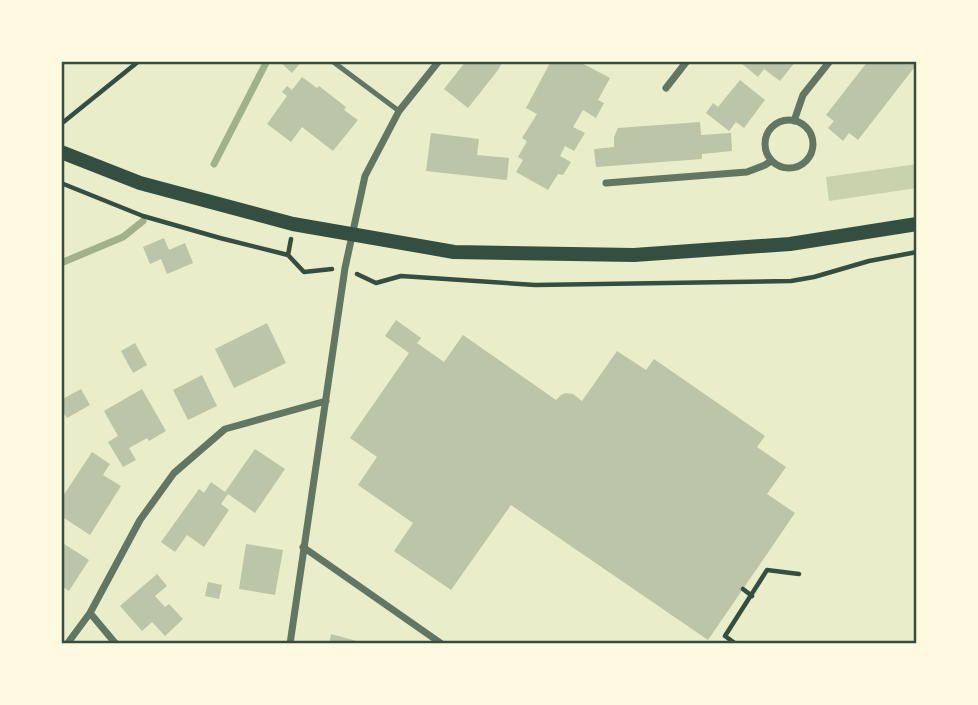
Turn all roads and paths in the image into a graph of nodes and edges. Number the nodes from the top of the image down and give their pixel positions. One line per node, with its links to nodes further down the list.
1 (139, 61): 9 (path)
2 (332, 61): 7 (lane)
3 (439, 61): 7 (street)
4 (687, 61): 6 (street)
5 (830, 61): 8 (street)
6 (666, 88)
7 (399, 111): 15 (street)
8 (794, 121): 11 (street); 11 (street)
9 (61, 124)
10 (61, 152): 15 (main road)
11 (771, 160): 13 (street)
12 (61, 183): 17 (path)
13 (606, 183)
14 (917, 224): 15 (main road)
15 (352, 235): 17 (street)
16 (917, 253): 17 (path)
17 (345, 268): 18 (street)
18 (326, 401): 19 (street); 23 (street)
19 (303, 547): 26 (street); 27 (street)
20 (799, 574): 22 (path)
21 (743, 589): 22 (path)
22 (751, 596): 28 (path)
23 (90, 613): 24 (street); 25 (street)
24 (67, 644)
25 (116, 644)
26 (290, 644)
27 (442, 644)
28 (736, 644)

